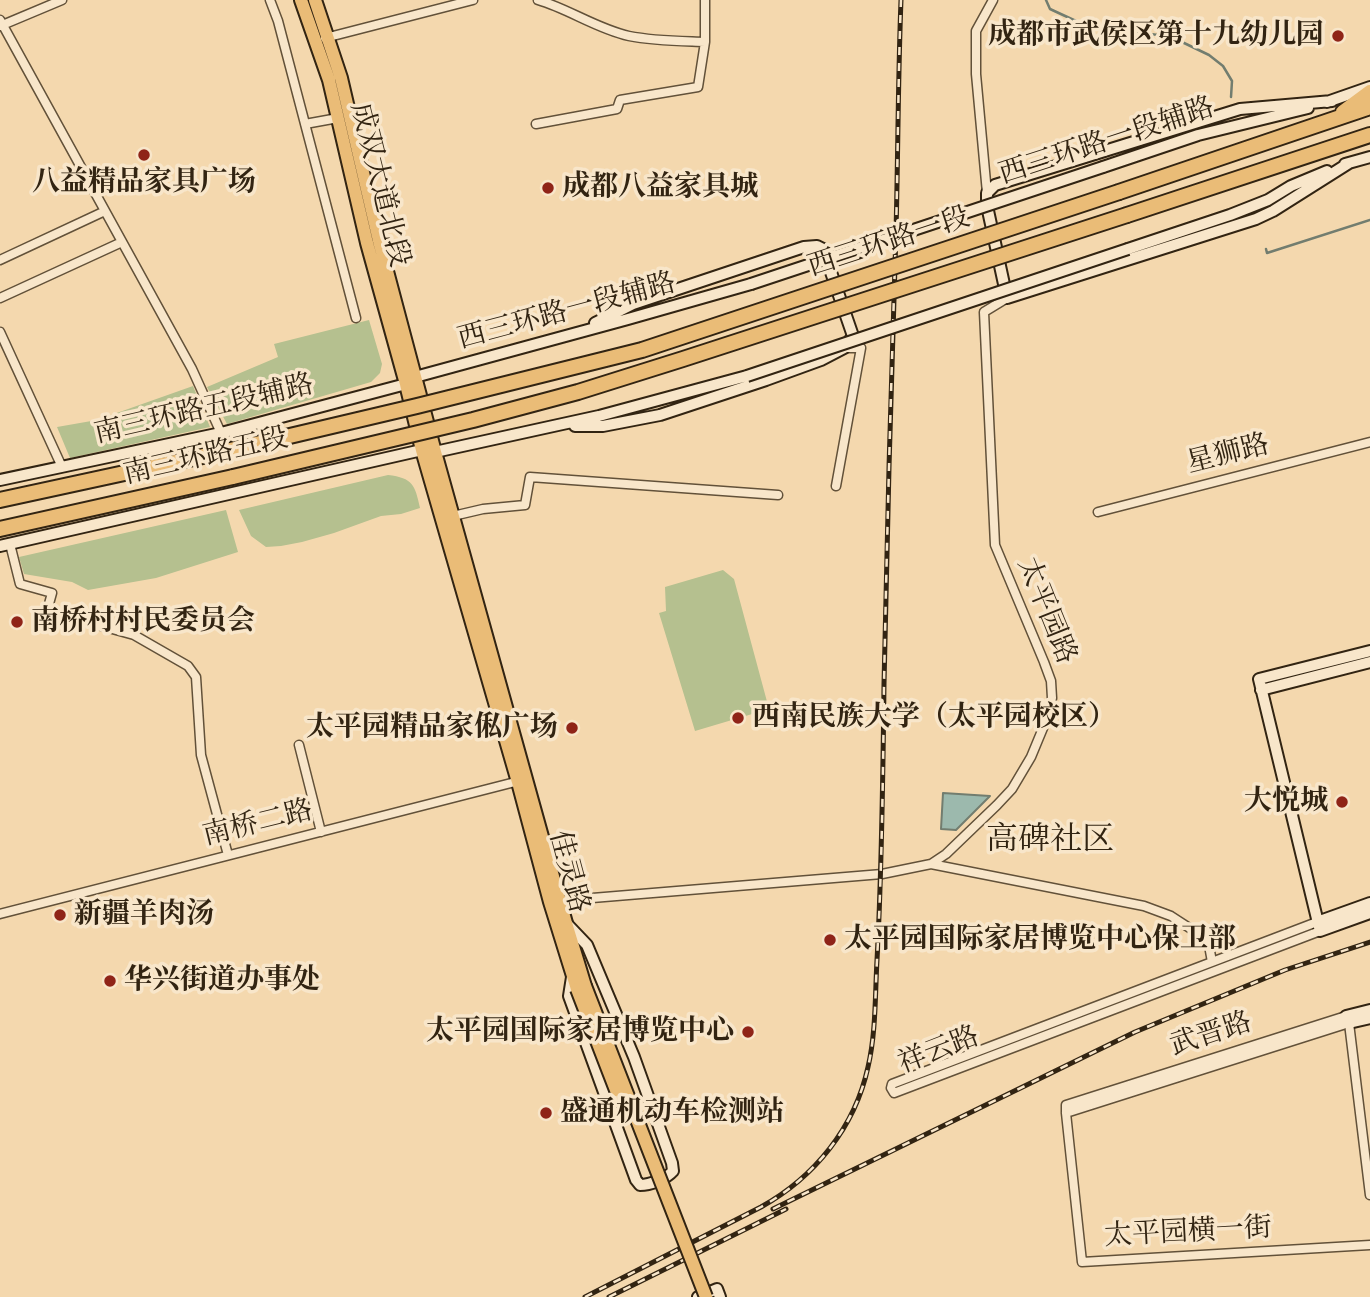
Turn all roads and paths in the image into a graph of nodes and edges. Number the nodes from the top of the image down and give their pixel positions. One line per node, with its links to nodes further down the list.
1 (62, 0): 9 (street)
2 (270, 0): 18 (street)
3 (302, 0): 10 (main road, 成双大道北段)
4 (315, 0): 10 (main road, 成双大道北段)
5 (473, 0): 10 (street)
6 (538, 0): 11 (street)
7 (705, 0): 11 (street)
8 (993, 0): 23 (street)
9 (1, 23): 24 (street)
10 (322, 39): 16 (main road, 成双大道北段); 33 (main road, 成双大道北段)
11 (705, 42): 19 (street)
12 (1370, 87): 14 (main road, 西三环路一段辅路)
13 (1370, 92): 17 (highway)
14 (1332, 101): 23 (main road); 31 (main road, 西三环路一段辅路, bridge)
15 (1370, 107): 17 (highway, 西三环路一段)
16 (338, 118): 18 (street); 33 (main road, 成双大道北段)
17 (1330, 120): 34 (highway, 西三环路一段, bridge)
18 (305, 124): 29 (street)
19 (536, 124)
20 (1370, 135): 36 (highway, 西三环路一段, bridge)
21 (1370, 157): 22 (main road)
22 (1349, 163): 28 (main road); 35 (main road, bridge)
23 (986, 194): 28 (main road)
24 (105, 211): 25 (street); 26 (street)
25 (122, 242): 27 (street); 37 (street)
26 (0, 260)
27 (0, 298)
28 (1007, 298): 56 (street, 太平园路)
29 (356, 318)
30 (0, 332): 40 (street)
31 (573, 334): 32 (main road); 33 (main road, 西三环路一段辅路)
32 (844, 348): 35 (main road); 42 (street)
33 (411, 380): 37 (main road, 南三环路五段辅路); 39 (main road)
34 (417, 406): 44 (highway, 南三环路五段, bridge)
35 (551, 427): 39 (main road)
36 (423, 431): 47 (highway, 南三环路五段, bridge)
37 (221, 433): 40 (main road, 南三环路五段辅路)
38 (1370, 442): 45 (street, 星狮路)
39 (429, 451): 46 (main road, 佳灵路); 48 (main road); 53 (main road, 佳灵路)
40 (62, 467): 41 (main road, 南三环路五段辅路)
41 (0, 480)
42 (836, 486)
43 (778, 495): 46 (street)
44 (0, 500)
45 (1098, 512)
46 (453, 516): 53 (main road, 佳灵路)
47 (0, 529)
48 (5, 545): 55 (street)
49 (1370, 651): 51 (main road)
50 (1370, 662): 51 (main road)
51 (1260, 685): 62 (main road)
52 (299, 745): 54 (street)
53 (522, 781): 54 (street, 南桥二路); 57 (main road, 佳灵路)
54 (321, 832): 55 (street, 南桥二路)
55 (228, 855): 60 (street, 南桥二路)
56 (931, 864): 57 (street, 太平园路); 63 (street)
57 (555, 901): 61 (main road, 佳灵路); 64 (main road, 佳灵路)
58 (1370, 903): 62 (main road, 祥云路)
59 (1370, 913): 62 (main road, 祥云路)
60 (0, 914)
61 (566, 923): 64 (main road); 65 (main road, 佳灵路)
62 (1318, 927): 63 (street, 祥云路); 63 (street, 祥云路)
63 (1212, 962)
64 (572, 974): 65 (main road, 佳灵路)
65 (581, 987): 72 (main road, 佳灵路, bridge); 73 (main road, 佳灵路, bridge)
66 (1370, 1010): 68 (main road, 武晋路)
67 (1370, 1018): 68 (main road, 武晋路)
68 (1348, 1019): 69 (street, 武晋路); 70 (street)
69 (1066, 1109): 71 (street, 太平园横一街)
70 (1370, 1195)
71 (1370, 1245)
72 (698, 1297): 74 (main road)
73 (706, 1297)
74 (720, 1297)

